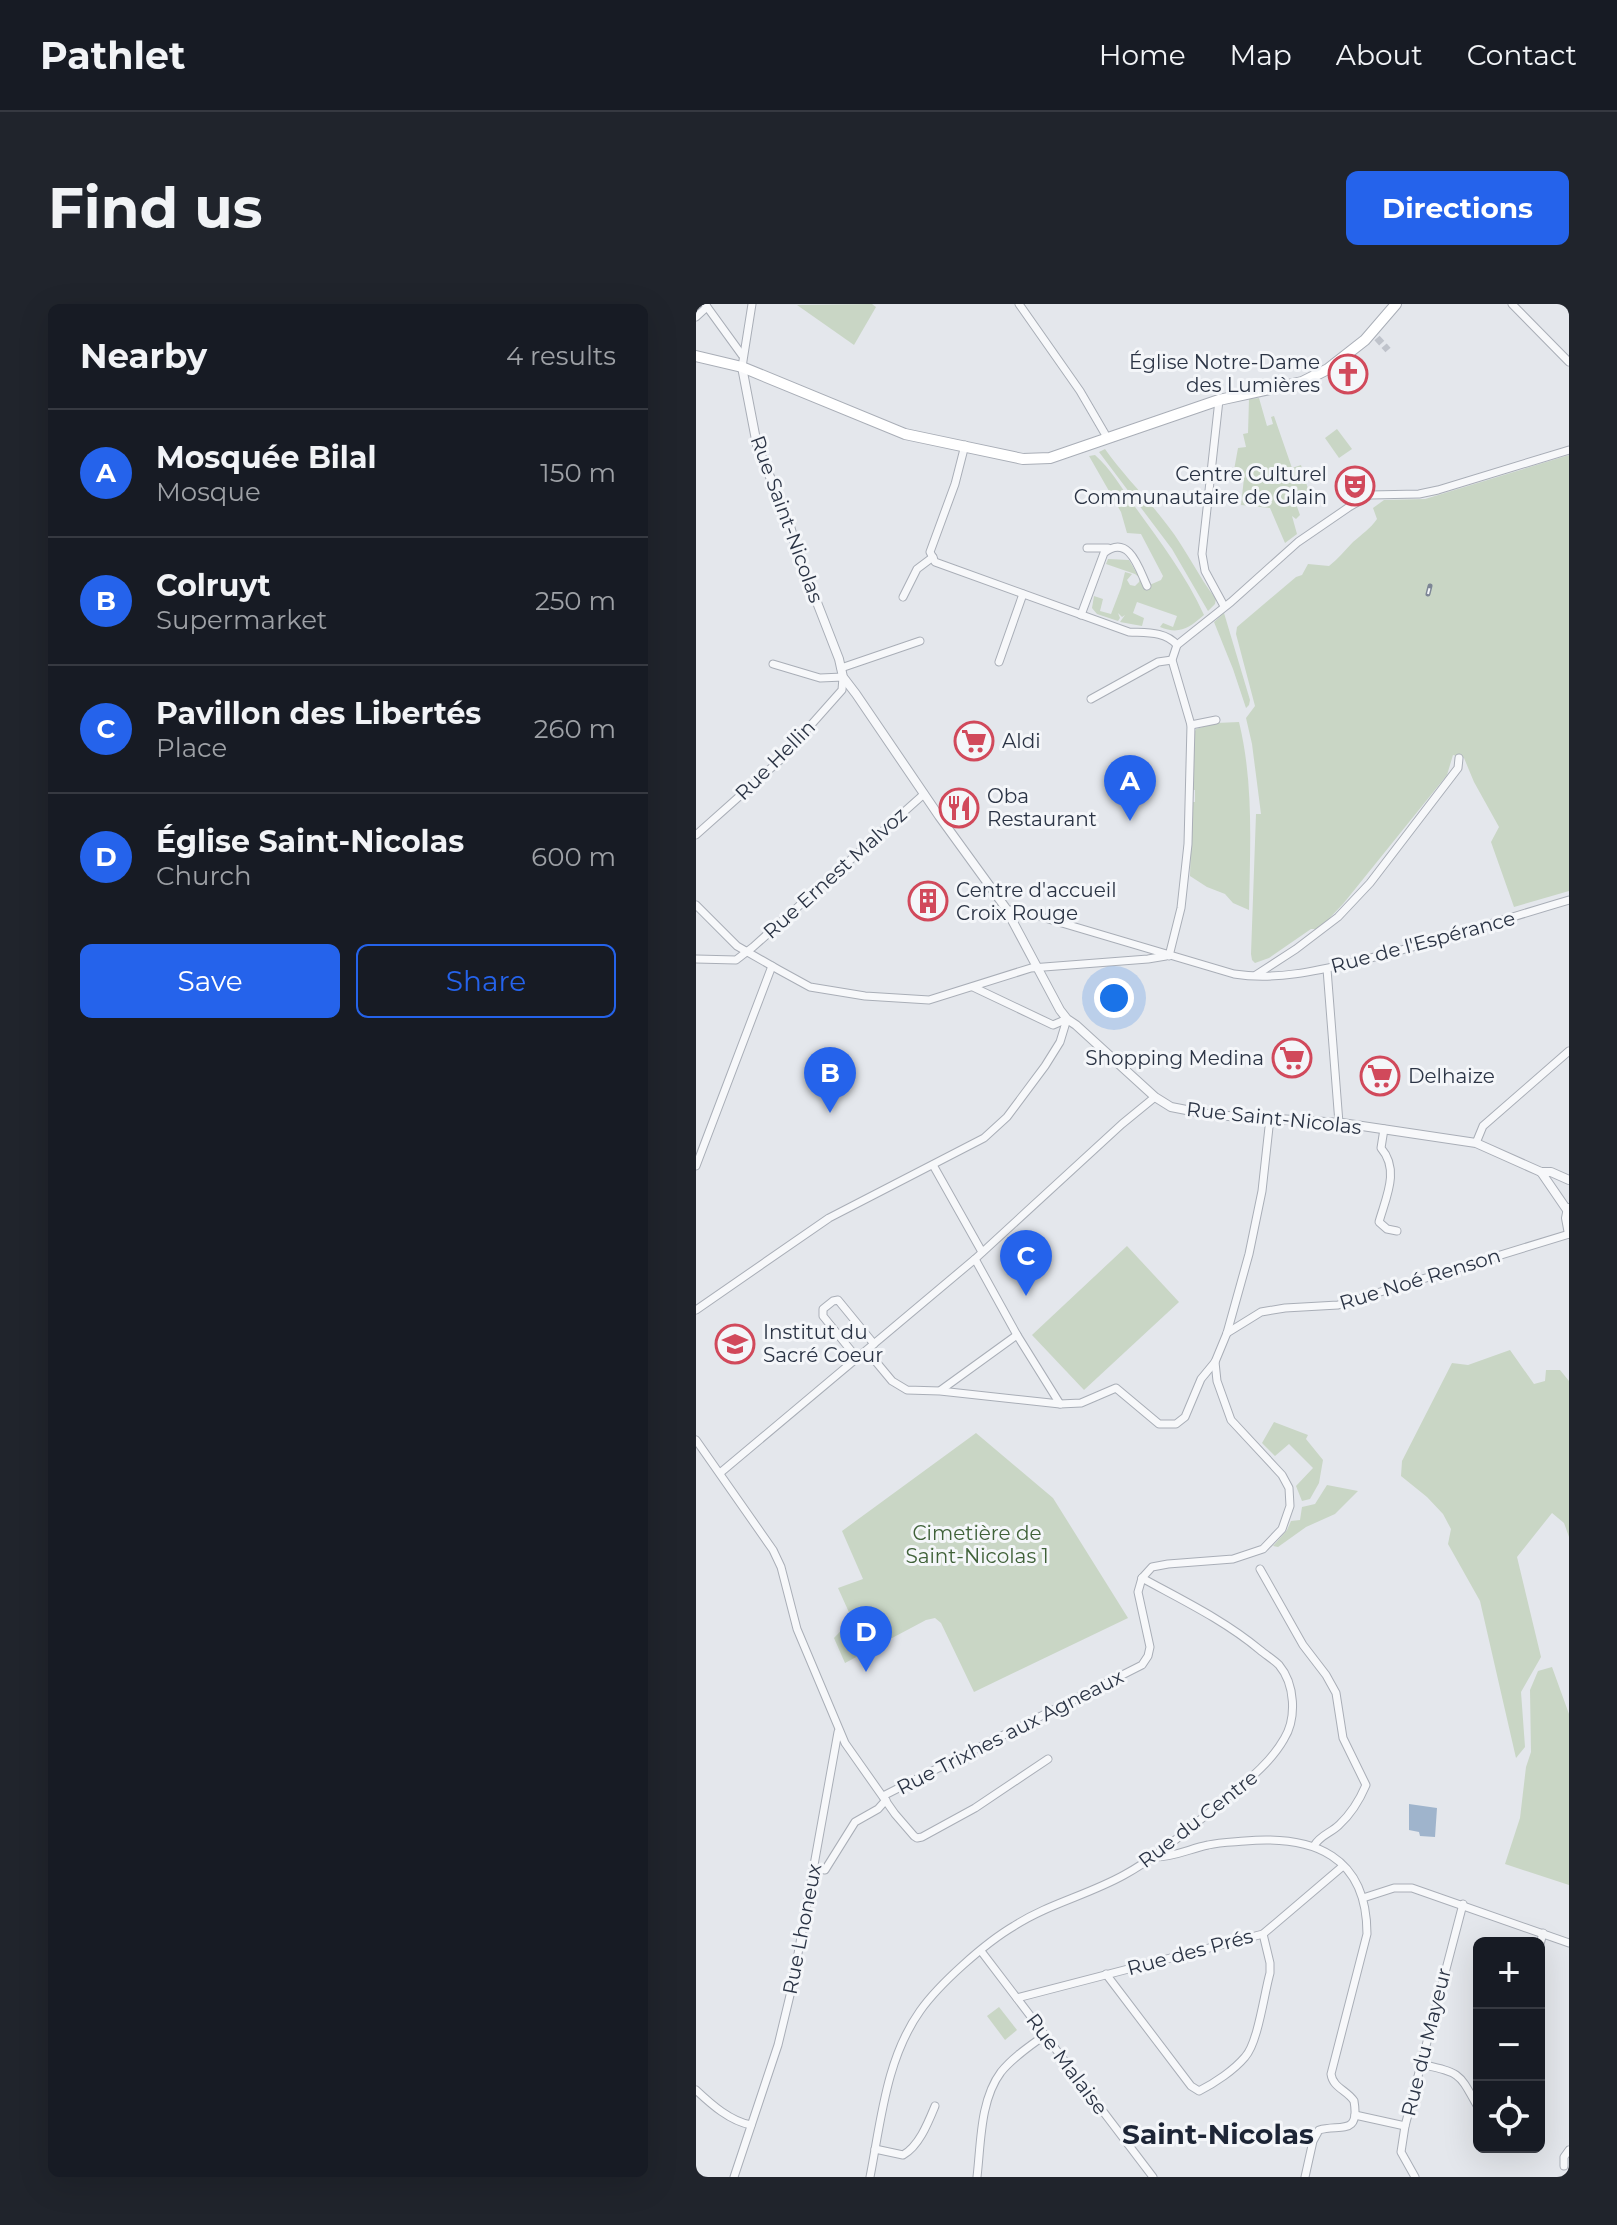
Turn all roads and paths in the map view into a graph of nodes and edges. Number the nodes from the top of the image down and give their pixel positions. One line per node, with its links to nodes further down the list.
1 (752, 304): 8 (street)
2 (1019, 304): 11 (street)
3 (1396, 304): 10 (main road)
4 (1512, 304): 9 (street)
5 (706, 306): 6 (street); 8 (street)
6 (696, 317)
7 (696, 356): 8 (main road)
8 (742, 361): 12 (main road); 27 (street, Rue Saint-Nicolas)
9 (1569, 362)
10 (1219, 400): 11 (main road); 20 (street)
11 (1108, 439): 12 (main road)
12 (965, 445): 16 (street)
13 (1569, 450): 20 (street)
14 (1087, 548): 15 (street)
15 (1110, 548): 17 (street); 21 (street)
16 (933, 557): 18 (street); 19 (street)
17 (1147, 586)
18 (1023, 594): 21 (street); 25 (street)
19 (903, 597)
20 (1221, 609): 23 (street)
21 (1081, 615): 23 (street)
22 (920, 641): 27 (street)
23 (1177, 645): 24 (street)
24 (1172, 660): 28 (street); 30 (street)
25 (999, 662)
26 (773, 664): 27 (street)
27 (842, 673): 32 (street, Rue Saint-Nicolas); 33 (street, Rue Hellin)
28 (1091, 699)
29 (1216, 720): 30 (street)
30 (1191, 725): 38 (street)
31 (1459, 758): 43 (street)
32 (924, 794): 36 (street, Rue Saint-Nicolas); 37 (street, Rue Ernest Malvoz)
33 (696, 835)
34 (1569, 900): 42 (street, Rue de l'Espérance)
35 (696, 905): 37 (street, Rue de l'Espérance)
36 (1007, 910): 38 (street); 41 (street, Rue Saint-Nicolas)
37 (746, 952): 39 (street); 40 (street, Rue de l'Espérance)
38 (1169, 956): 41 (street, Rue de l'Espérance); 43 (street, Rue de l'Espérance)
39 (696, 959)
40 (772, 966): 44 (street, Rue de l'Espérance); 53 (street)
41 (1038, 968): 44 (street, Rue de l'Espérance); 45 (street, Rue Saint-Nicolas)
42 (1327, 969): 43 (street, Rue de l'Espérance); 49 (street)
43 (1254, 976)
44 (973, 987): 45 (street)
45 (1067, 1019): 47 (street, Rue Saint-Nicolas); 52 (street)
46 (1568, 1055): 51 (street)
47 (1155, 1097): 48 (street, Rue Saint-Nicolas); 59 (street)
48 (1266, 1118): 49 (street, Rue Saint-Nicolas); 62 (street)
49 (1339, 1123): 50 (street, Rue Saint-Nicolas)
50 (1384, 1129): 51 (street, Rue Saint-Nicolas); 57 (street)
51 (1476, 1143): 54 (street, Rue Saint-Nicolas)
52 (933, 1165): 59 (street); 61 (street)
53 (696, 1166)
54 (1541, 1172): 55 (street, Rue Saint-Nicolas); 56 (street)
55 (1569, 1180)
56 (1568, 1208): 58 (street)
57 (1397, 1231)
58 (1569, 1234): 62 (street, Rue Noé Renson)
59 (982, 1252): 60 (street)
60 (975, 1259): 63 (street); 64 (street)
61 (696, 1310)
62 (1227, 1333): 67 (street)
63 (1017, 1335): 68 (street); 69 (street)
64 (874, 1344): 65 (street); 66 (street)
65 (867, 1351): 66 (street); 68 (street)
66 (857, 1358): 71 (street)
67 (1215, 1362): 69 (street); 73 (street)
68 (940, 1391): 69 (street)
69 (1060, 1404)
70 (696, 1440): 71 (street)
71 (720, 1473): 74 (street)
72 (1260, 1569): 77 (street)
73 (1142, 1578): 76 (street, Rue Trixhes aux Agneaux); 78 (street, Rue du Centre)
74 (838, 1730): 76 (street); 80 (street, Rue Lhoneux)
75 (1048, 1759): 76 (street)
76 (884, 1798): 80 (street, Rue Trixhes aux Agneaux)
77 (1314, 1846): 78 (street); 79 (street)
78 (1153, 1857): 87 (street, Rue du Centre)
79 (1343, 1866): 81 (street); 84 (street, Rue des Prés)
80 (814, 1868): 96 (street, Rue Lhoneux)
81 (1363, 1898): 82 (street); 95 (street)
82 (1463, 1904): 83 (street); 91 (street, Rue du Mayeur)
83 (1543, 1933): 85 (street); 86 (street)
84 (1263, 1934): 88 (street, Rue des Prés); 88 (street)
85 (1542, 1937)
86 (1569, 1943)
87 (981, 1951): 89 (street, Rue Malaise); 98 (street, Rue du Centre)
88 (1106, 1974): 89 (street, Rue des Prés)
89 (1017, 1998): 90 (street, Rue Malaise)
90 (1045, 2035): 103 (street); 104 (street, Rue Malaise)
91 (1421, 2064): 93 (street); 97 (street, Rue du Mayeur)
92 (696, 2090): 96 (street)
93 (1473, 2099)
94 (935, 2106): 98 (street)
95 (1355, 2115): 97 (street); 105 (street)
96 (751, 2125): 101 (street, Rue Lhoneux)
97 (1405, 2126): 106 (street, Rue du Mayeur)
98 (875, 2149): 102 (street, Rue du Centre)
99 (1569, 2150): 100 (street)
100 (1564, 2166)
101 (734, 2177)
102 (870, 2177)
103 (977, 2177)
104 (1153, 2177)
105 (1305, 2177)
106 (1415, 2177)

